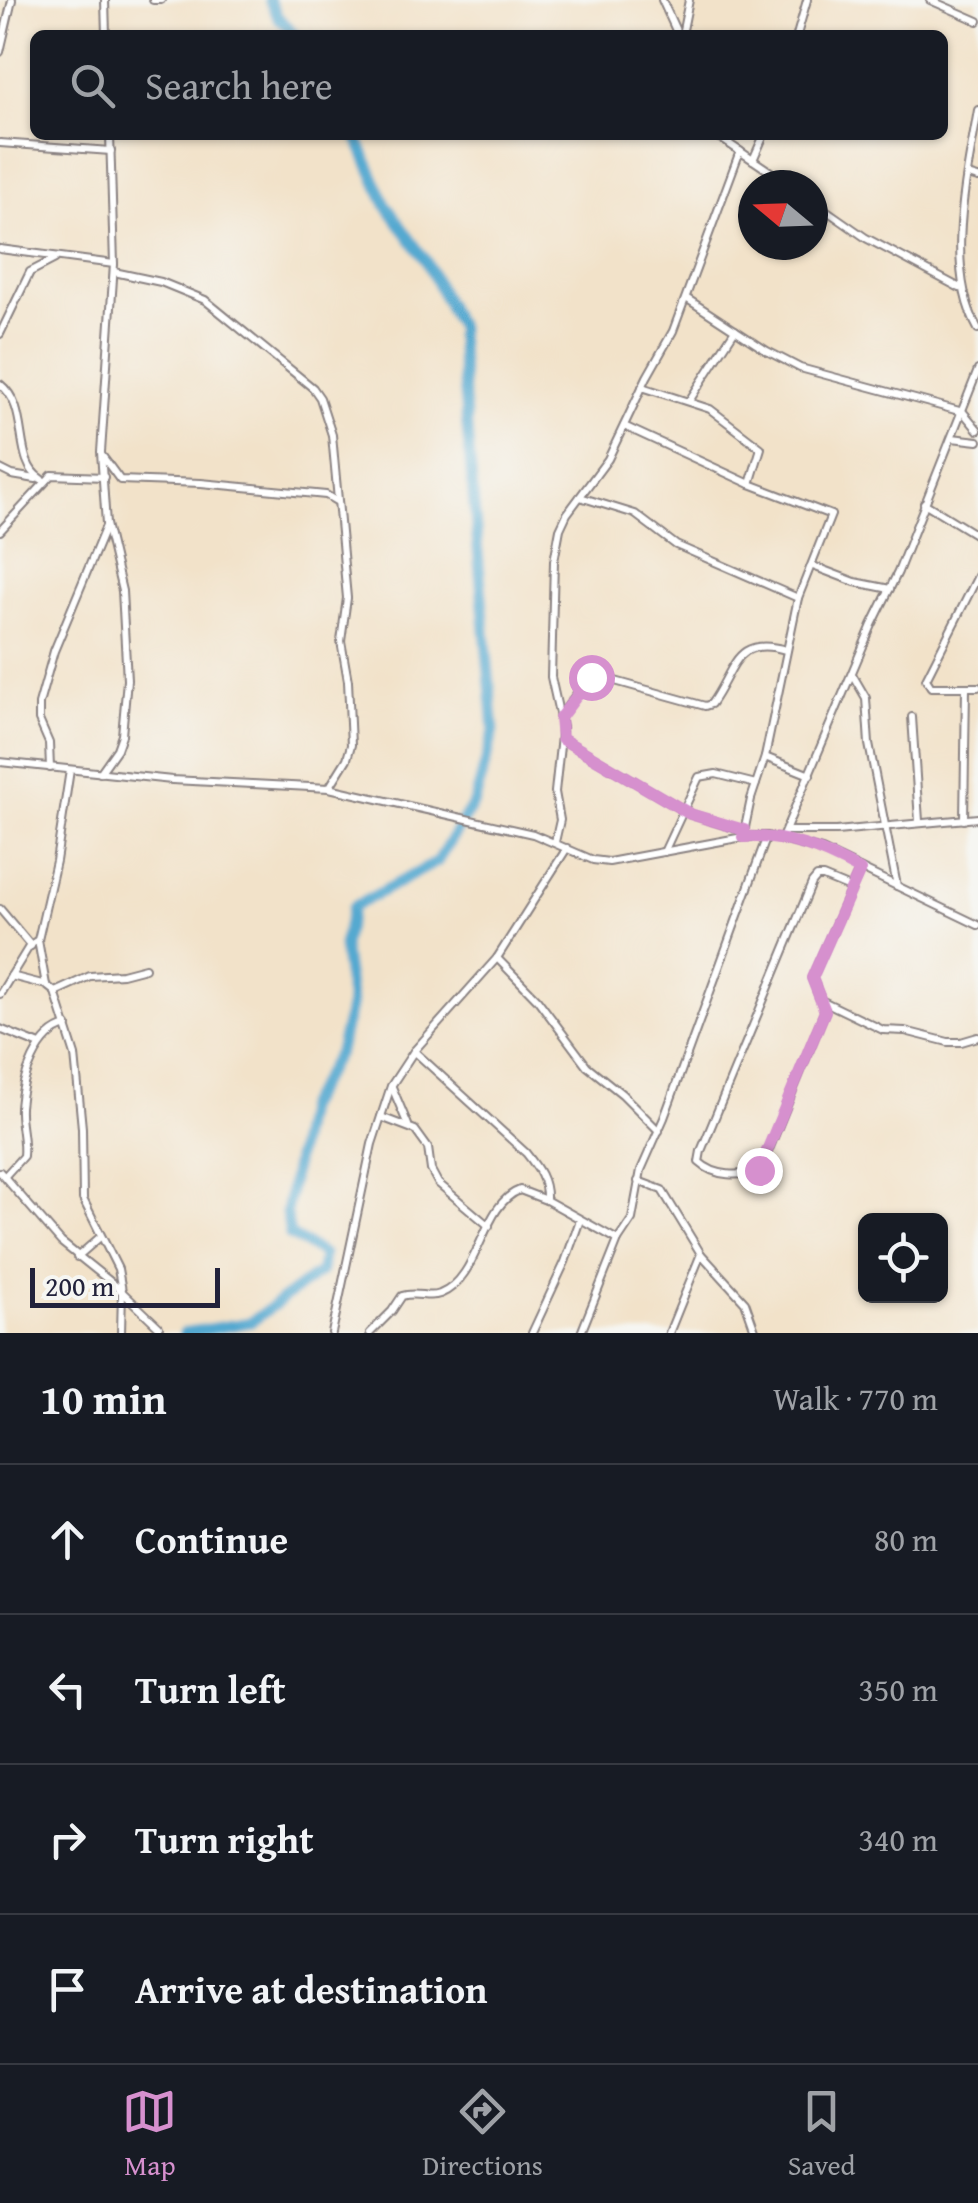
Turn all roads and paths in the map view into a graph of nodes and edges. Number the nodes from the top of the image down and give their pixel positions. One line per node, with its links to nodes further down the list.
1 (12, 0): 14 (street)
2 (105, 0): 10 (street)
3 (153, 0): 4 (street)
4 (161, 0)
5 (662, 0): 11 (street)
6 (688, 0): 12 (street)
7 (806, 0): 13 (street)
8 (930, 0): 9 (street)
9 (978, 21)
10 (106, 30)
11 (677, 30)
12 (681, 30)
13 (798, 30)
14 (0, 52)
15 (978, 110): 24 (street)
16 (110, 140): 20 (street)
17 (724, 140): 21 (street)
18 (762, 140): 22 (street)
19 (0, 143): 20 (street)
20 (111, 151): 29 (street)
21 (740, 151): 22 (street); 31 (street)
22 (754, 160): 23 (street)
23 (768, 170)
24 (968, 175): 25 (street); 30 (street)
25 (978, 178)
26 (828, 211): 30 (street)
27 (0, 249): 28 (street)
28 (61, 257): 29 (street); 34 (street)
29 (114, 268): 44 (street); 50 (street)
30 (962, 289): 33 (street)
31 (686, 298): 32 (street); 37 (street)
32 (735, 330): 38 (street); 39 (street)
33 (978, 330)
34 (0, 334)
35 (978, 370): 39 (street)
36 (0, 384): 47 (street)
37 (642, 387): 38 (street); 40 (street)
38 (690, 400): 48 (street)
39 (963, 412): 41 (street); 42 (street)
40 (624, 426): 48 (street); 49 (street)
41 (978, 430)
42 (952, 438): 43 (street); 51 (street)
43 (978, 441)
44 (101, 452): 46 (street); 50 (street)
45 (0, 470): 47 (street)
46 (104, 478): 47 (street); 52 (street)
47 (44, 480): 53 (street)
48 (750, 484): 55 (street)
49 (580, 497): 58 (street); 63 (street)
50 (337, 502): 72 (street)
51 (924, 503): 54 (street); 57 (street)
52 (106, 524): 67 (street); 69 (street)
53 (0, 530)
54 (978, 536)
55 (813, 566): 57 (street); 58 (street)
56 (978, 576): 61 (street)
57 (890, 588): 60 (street)
58 (798, 598): 59 (street)
59 (786, 650): 63 (street); 65 (street)
60 (852, 674): 70 (street); 77 (street)
61 (974, 686): 75 (street)
62 (912, 717): 76 (street)
63 (560, 718): 64 (street)
64 (562, 739): 73 (street); 81 (street)
65 (765, 757): 70 (street); 71 (street)
66 (0, 762): 67 (street)
67 (50, 768): 68 (street)
68 (70, 770): 69 (street); 89 (street)
69 (100, 773): 72 (street)
70 (810, 774): 79 (street)
71 (756, 784): 73 (street); 78 (street)
72 (329, 788): 81 (street)
73 (683, 810): 78 (street); 83 (street)
74 (978, 818): 75 (street)
75 (964, 820): 76 (street)
76 (919, 822): 77 (street)
77 (887, 826): 79 (street); 85 (street)
78 (744, 834): 80 (street); 83 (street)
79 (784, 835): 80 (street); 84 (street)
80 (767, 836): 105 (street)
81 (554, 842): 82 (street)
82 (567, 848): 83 (street); 90 (street)
83 (664, 853)
84 (860, 870): 85 (street); 86 (street)
85 (897, 887): 88 (street)
86 (852, 889): 96 (street); 96 (street)
87 (0, 909): 89 (street)
88 (978, 925)
89 (34, 943): 92 (street); 93 (street)
90 (497, 958): 101 (street); 105 (street)
91 (145, 968): 94 (street)
92 (11, 976): 93 (street); 95 (street)
93 (46, 985): 94 (street)
94 (55, 992): 97 (street)
95 (0, 994)
96 (824, 1002): 99 (street)
97 (67, 1026): 100 (street); 111 (street)
98 (0, 1030): 100 (street)
99 (978, 1036)
100 (40, 1045): 106 (street)
101 (414, 1051): 102 (street); 108 (street)
102 (392, 1086): 103 (street); 104 (street)
103 (381, 1117): 104 (street); 118 (street)
104 (408, 1126): 110 (street)
105 (659, 1131): 107 (street)
106 (3, 1174): 114 (street)
107 (638, 1181): 112 (street); 113 (street)
108 (546, 1200): 109 (street); 110 (street)
109 (580, 1220): 112 (street); 120 (street)
110 (489, 1226): 119 (street)
111 (100, 1238): 114 (street); 115 (street)
112 (618, 1240): 121 (street)
113 (702, 1254): 122 (street); 123 (street)
114 (77, 1257): 115 (street)
115 (122, 1291): 116 (street); 117 (street)
116 (121, 1333)
117 (160, 1333)
118 (332, 1333)
119 (370, 1333)
120 (532, 1333)
121 (581, 1333)
122 (669, 1333)
123 (756, 1333)

